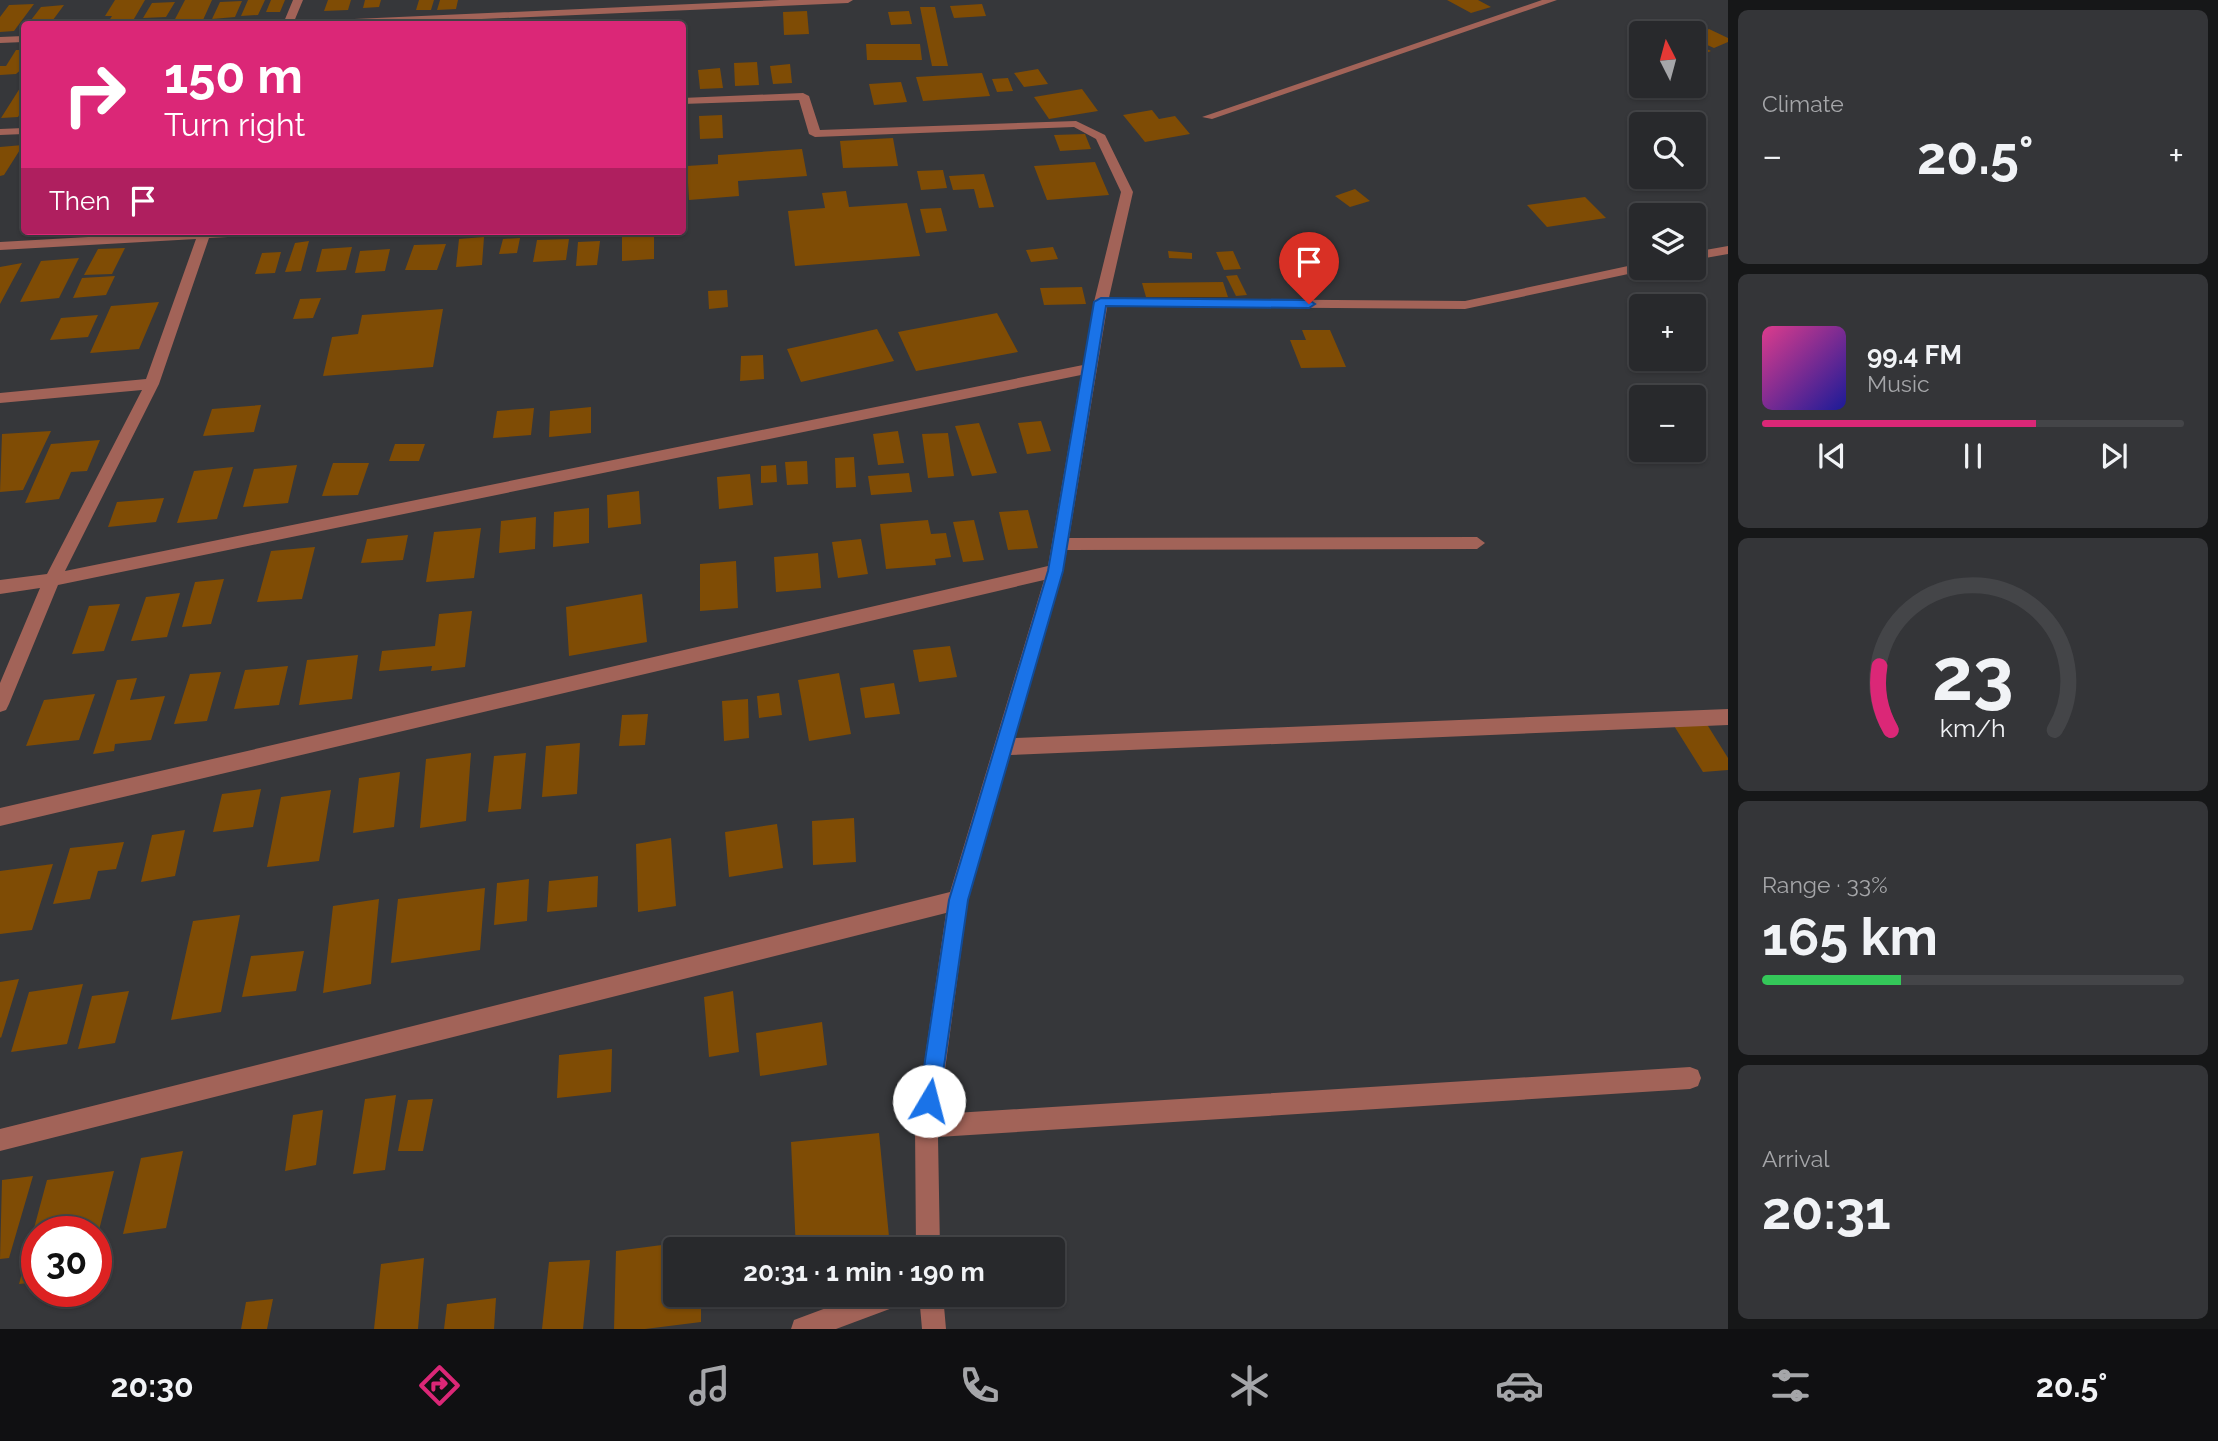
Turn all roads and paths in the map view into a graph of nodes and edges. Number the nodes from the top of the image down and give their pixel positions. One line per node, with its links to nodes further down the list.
1 (298, 0): 4 (street)
2 (848, 0): 5 (street)
3 (1552, 0): 9 (street)
4 (289, 21)
5 (377, 21)
6 (21, 39): 7 (street)
7 (0, 40)
8 (686, 101): 18 (street)
9 (1208, 117)
10 (21, 131): 11 (street)
11 (0, 132)
12 (161, 235): 14 (street)
13 (204, 235): 20 (street)
14 (0, 246)
15 (1728, 250): 16 (street)
16 (1706, 254)
17 (1629, 270): 18 (street)
18 (1101, 302): 19 (street)
19 (1089, 369): 23 (street); 25 (street)
20 (152, 384): 21 (street); 25 (street)
21 (0, 398)
22 (1477, 543): 23 (street)
23 (1059, 544): 24 (street)
24 (1055, 571): 29 (street); 30 (street)
25 (52, 580): 26 (street); 27 (street)
26 (0, 587)
27 (0, 704)
28 (1728, 717): 29 (street)
29 (1003, 747): 31 (street)
30 (0, 817)
31 (958, 900): 33 (street); 34 (street)
32 (1690, 1078): 33 (street)
33 (926, 1126): 35 (street)
34 (0, 1140)
35 (929, 1237)
36 (862, 1307): 38 (street)
37 (932, 1307): 39 (street)
38 (803, 1329)
39 (934, 1329)

